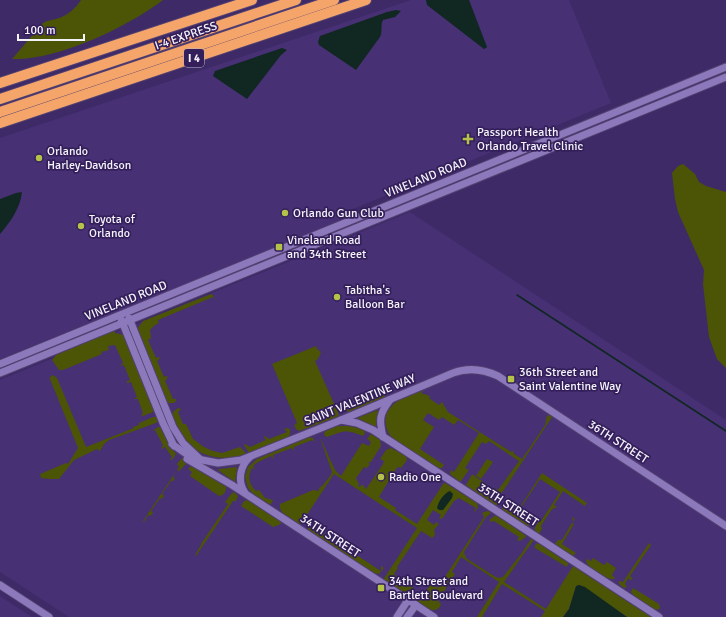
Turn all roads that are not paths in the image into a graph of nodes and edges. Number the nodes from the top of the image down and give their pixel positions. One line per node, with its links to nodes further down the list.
1 (252, 0): 7 (highway)
2 (296, 0): 8 (highway, I-4 EXPRESS)
3 (334, 0): 9 (highway, I-4 EXPRESS)
4 (366, 0): 10 (highway, I 4)
5 (726, 67): 11 (street, VINELAND ROAD)
6 (726, 77): 12 (street, VINELAND ROAD)
7 (0, 84)
8 (0, 99)
9 (0, 112)
10 (0, 123)
11 (572, 129): 12 (street); 13 (street, VINELAND ROAD)
12 (575, 138): 14 (street, VINELAND ROAD)
13 (486, 165): 14 (street); 15 (street, VINELAND ROAD)
14 (489, 174): 16 (street, VINELAND ROAD)
15 (331, 229): 16 (street); 17 (street, VINELAND ROAD)
16 (335, 237): 18 (street, VINELAND ROAD)
17 (260, 258): 18 (street); 19 (street, VINELAND ROAD)
18 (264, 266): 20 (street, VINELAND ROAD)
19 (211, 278): 20 (street); 21 (street, VINELAND ROAD)
20 (215, 286): 23 (street, VINELAND ROAD)
21 (127, 313): 22 (street, VINELAND ROAD); 23 (street, 34TH STREET)
22 (119, 316): 24 (street, 34TH STREET); 25 (street, VINELAND ROAD)
23 (130, 321): 24 (street, VINELAND ROAD); 32 (street, 34TH STREET)
24 (122, 324): 26 (street, VINELAND ROAD); 31 (street, 34TH STREET)
25 (0, 364)
26 (0, 373)
27 (498, 376): 28 (street, SAINT VALENTINE WAY); 39 (street, 36TH STREET)
28 (391, 400): 29 (street, SAINT VALENTINE WAY); 30 (street)
29 (341, 420): 30 (street, 35TH STREET); 33 (street, SAINT VALENTINE WAY)
30 (384, 437): 47 (street, 35TH STREET)
31 (172, 444): 34 (street, 34TH STREET); 37 (street, 34TH STREET)
32 (192, 451): 34 (street, 34TH STREET); 35 (street, SAINT VALENTINE WAY)
33 (250, 457): 35 (street, SAINT VALENTINE WAY); 38 (street)
34 (201, 460): 36 (street, 34TH STREET); 37 (street, 34TH STREET)
35 (232, 462): 36 (street, SAINT VALENTINE WAY)
36 (218, 463)
37 (214, 473): 38 (street, 34TH STREET)
38 (246, 494): 41 (street, 34TH STREET)
39 (726, 526)
40 (0, 585): 43 (street)
41 (408, 600): 42 (street, 34TH STREET); 44 (street)
42 (416, 605): 45 (street); 46 (street, 34TH STREET)
43 (49, 617)
44 (397, 617)
45 (407, 617)
46 (434, 617)
47 (659, 617)

